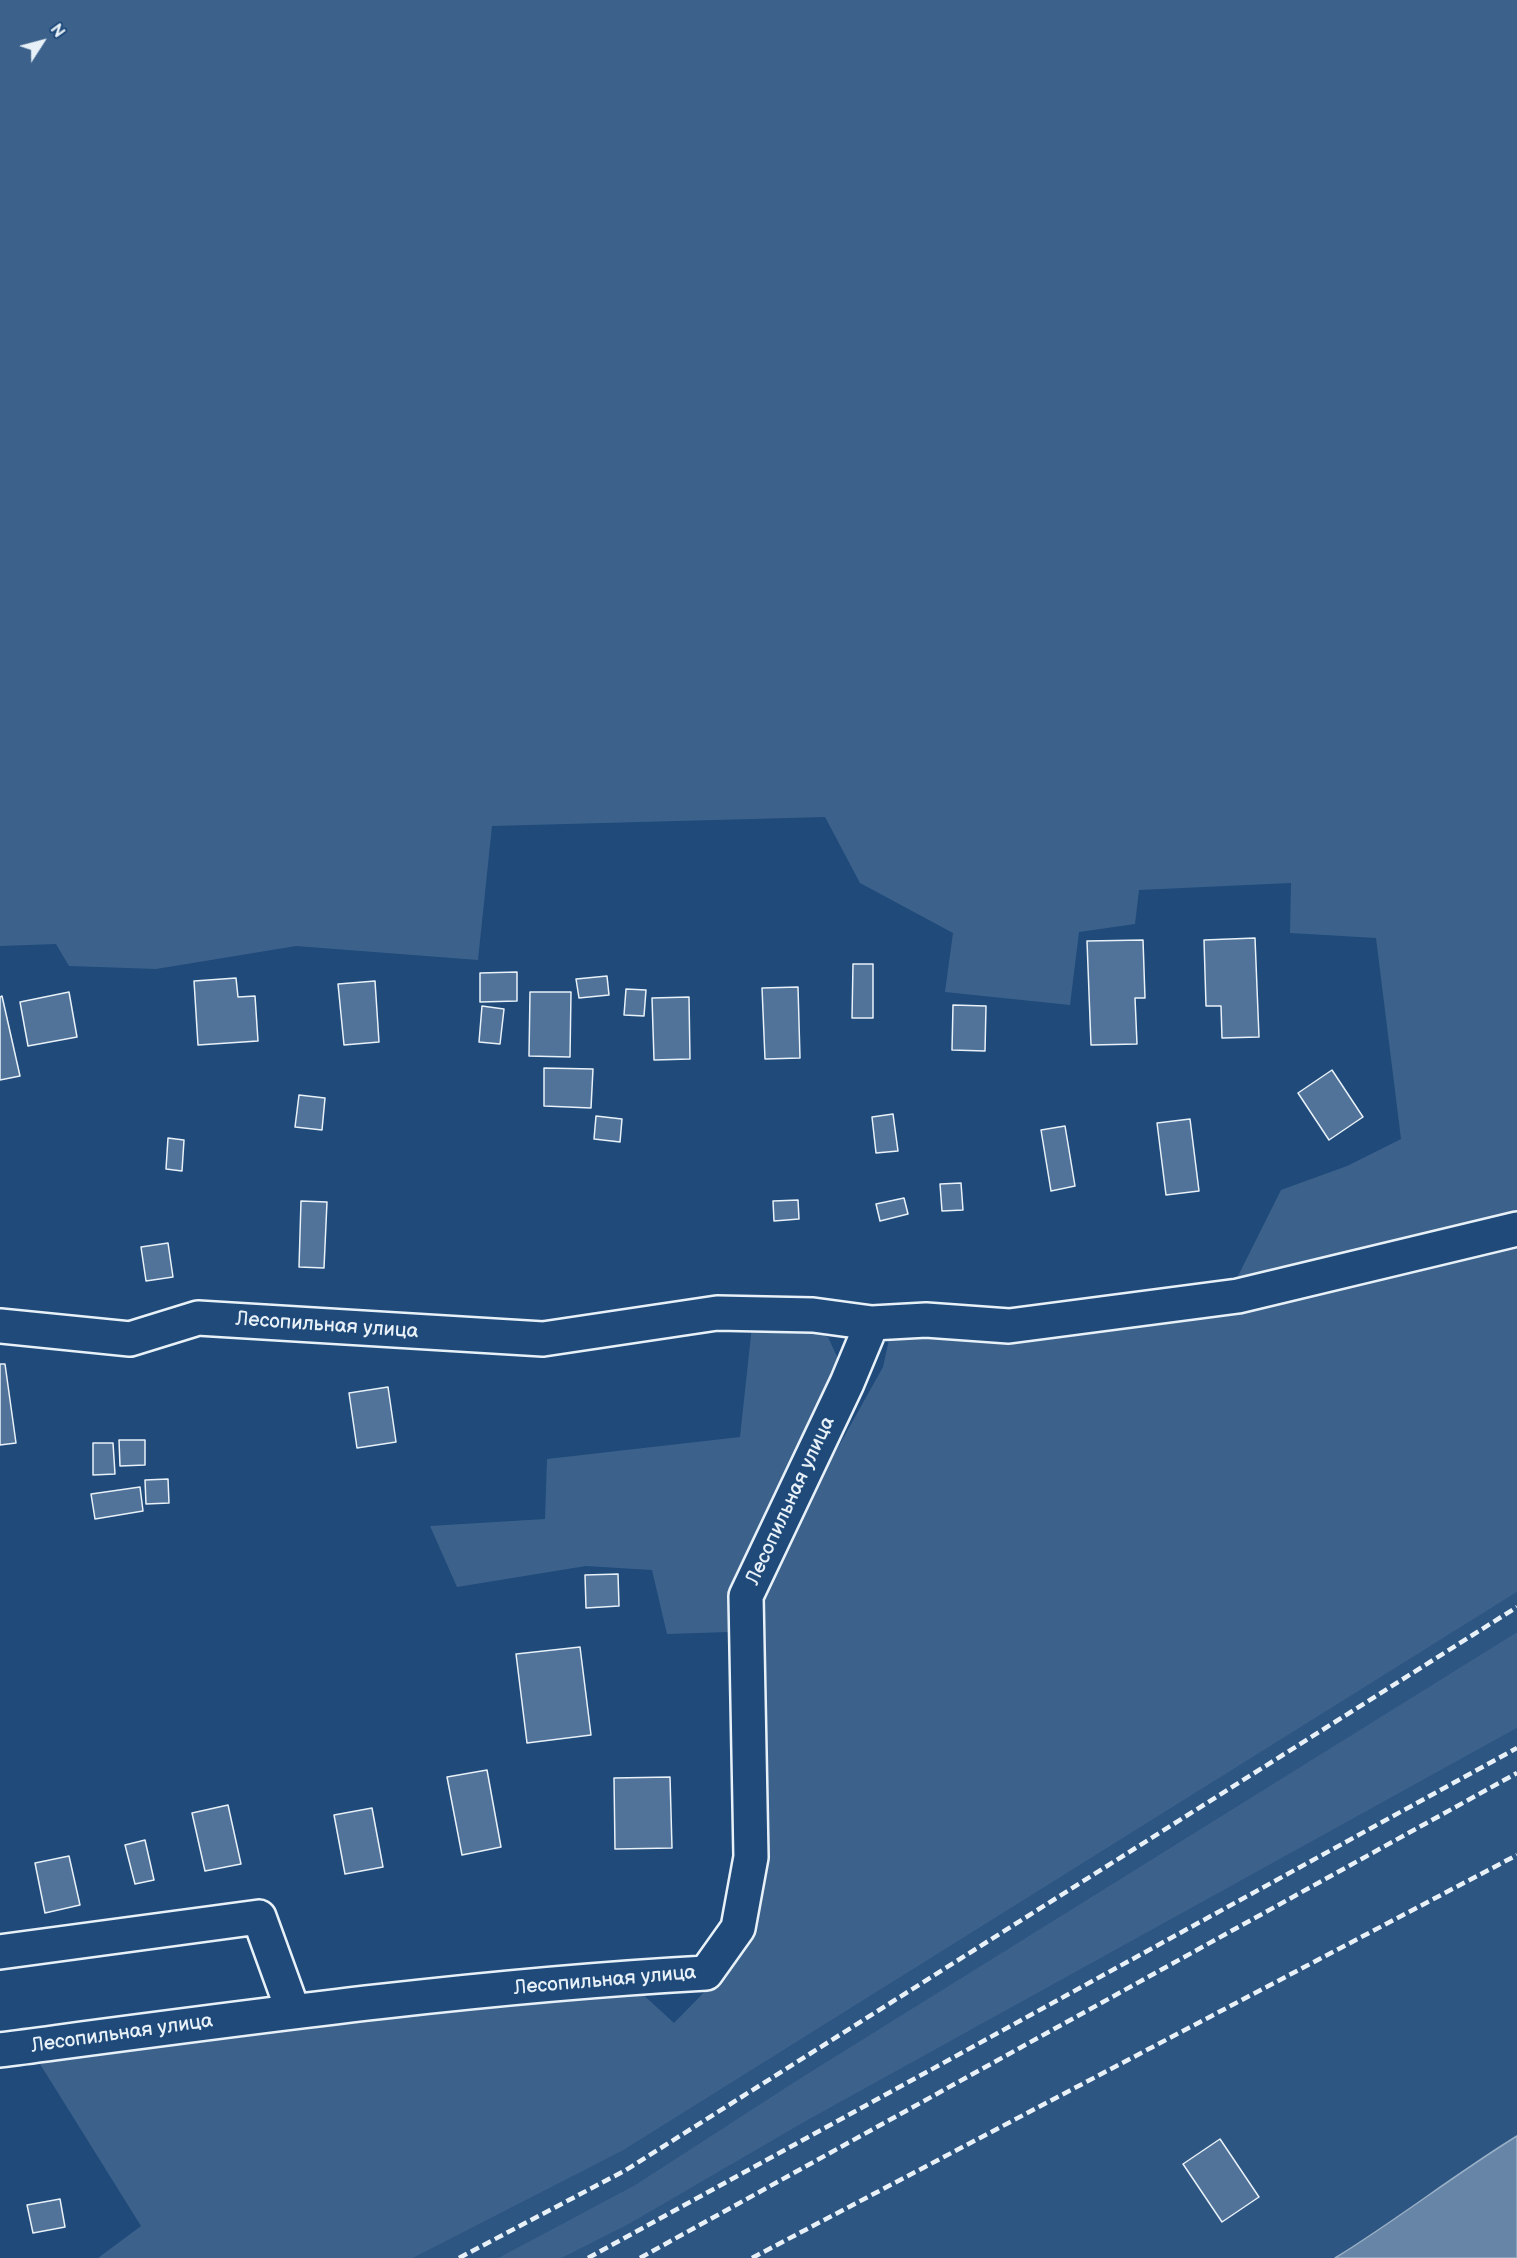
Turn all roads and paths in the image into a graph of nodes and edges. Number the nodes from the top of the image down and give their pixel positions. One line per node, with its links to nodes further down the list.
1 (1517, 1229): 2 (street, Лесопильная улица)
2 (872, 1323): 3 (street, Лесопильная улица); 5 (street, Лесопильная улица)
3 (0, 1326)
4 (0, 1952): 5 (street)
5 (293, 2011): 6 (street, Лесопильная улица)
6 (0, 2050)

